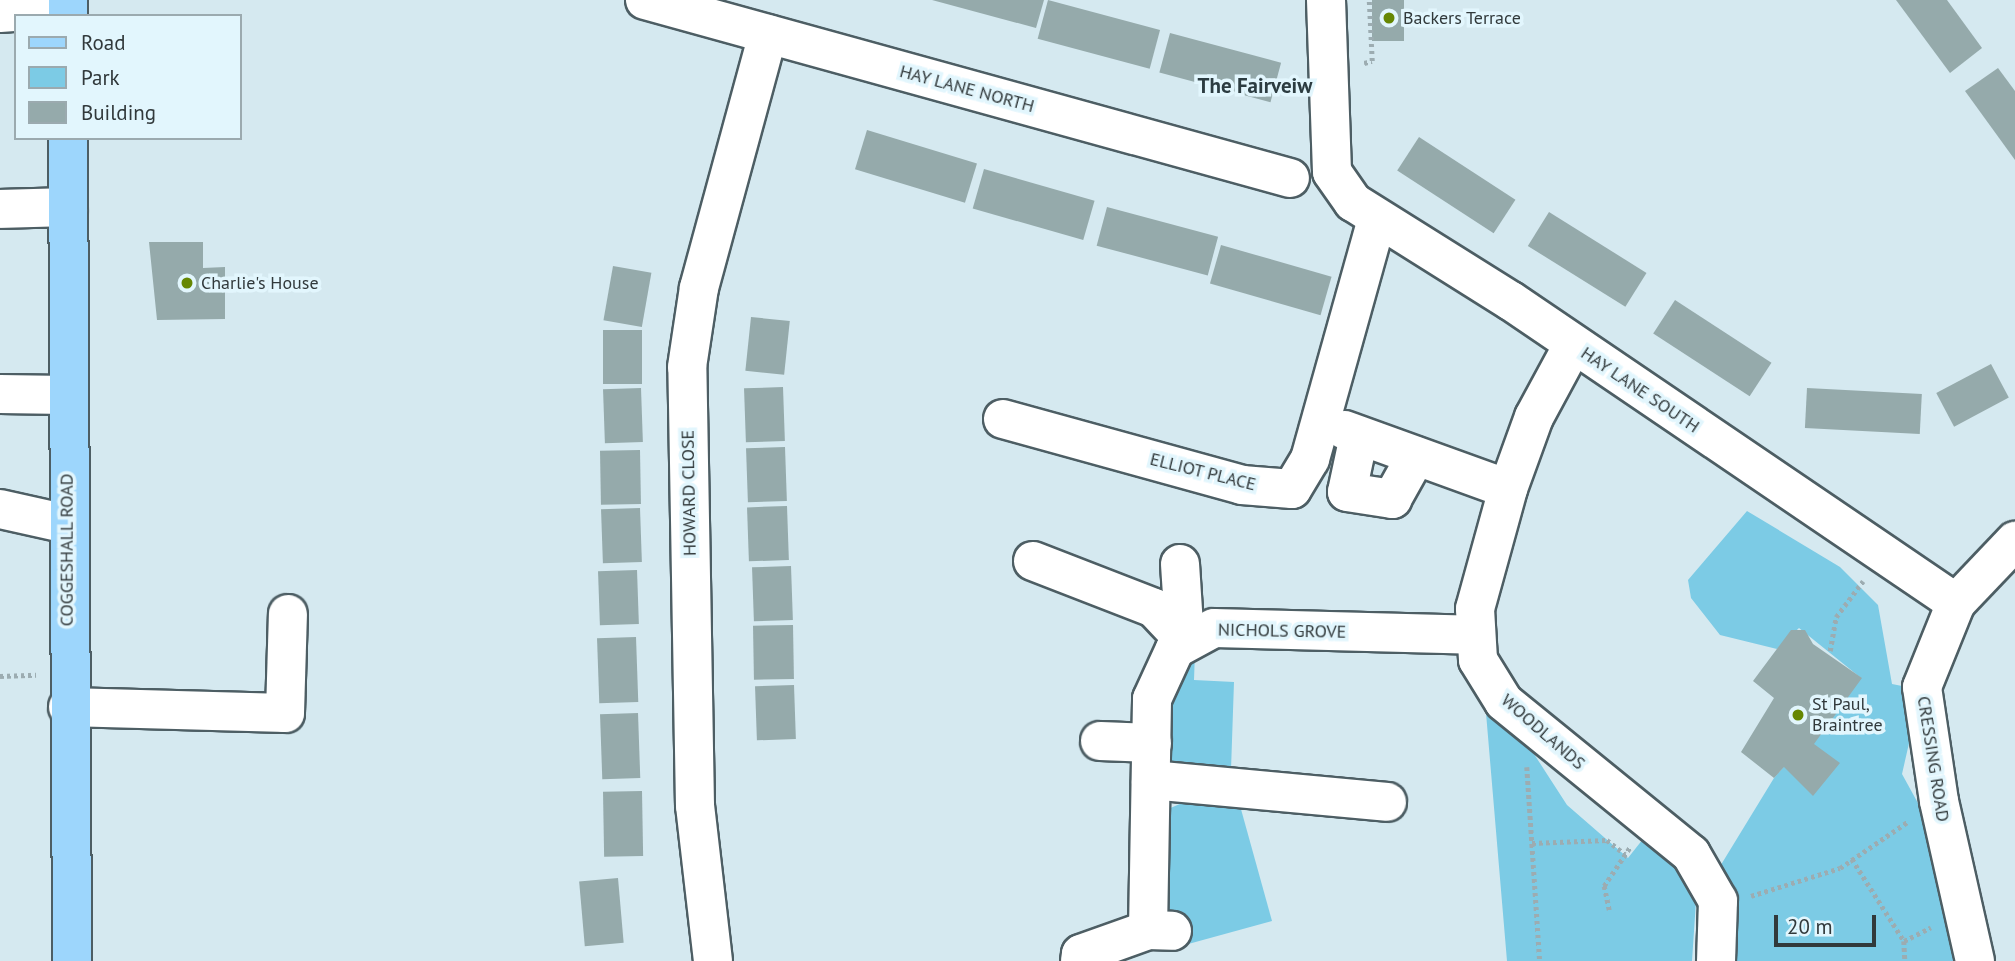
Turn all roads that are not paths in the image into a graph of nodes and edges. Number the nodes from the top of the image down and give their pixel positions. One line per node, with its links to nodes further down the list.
1 (645, 0): 5 (street, HAY LANE NORTH)
2 (1326, 0): 10 (street, HAY LANE SOUTH)
3 (68, 8): 4 (street)
4 (0, 13)
5 (768, 34): 7 (street, HAY LANE NORTH); 32 (street, HOWARD CLOSE)
6 (68, 140): 8 (main road, COGGESHALL ROAD)
7 (1290, 178)
8 (68, 207): 9 (street); 13 (main road, COGGESHALL ROAD)
9 (0, 209)
10 (1377, 219): 11 (street, HAY LANE SOUTH); 14 (street, ELLIOT PLACE)
11 (1573, 345): 16 (street); 22 (street, HAY LANE SOUTH)
12 (0, 394): 13 (street)
13 (67, 395): 18 (main road, COGGESHALL ROAD)
14 (1003, 419)
15 (1416, 456): 15 (street); 16 (street)
16 (1508, 489): 24 (street)
17 (0, 509): 18 (street)
18 (67, 524): 26 (main road, COGGESHALL ROAD)
19 (2015, 541): 22 (street, CRESSING ROAD)
20 (1033, 561): 25 (street)
21 (1180, 564): 25 (street)
22 (1956, 603): 35 (street, CRESSING ROAD)
23 (289, 614): 26 (street)
24 (1473, 635): 25 (street, NICHOLS GROVE); 34 (street, WOODLANDS)
25 (1185, 641): 28 (street)
26 (68, 707): 31 (main road, COGGESHALL ROAD)
27 (1100, 741): 28 (street)
28 (1152, 743): 29 (street)
29 (1151, 780): 30 (street); 33 (street)
30 (1387, 802)
31 (72, 961)
32 (713, 961)
33 (1080, 961)
34 (1716, 961)
35 (1975, 961)

